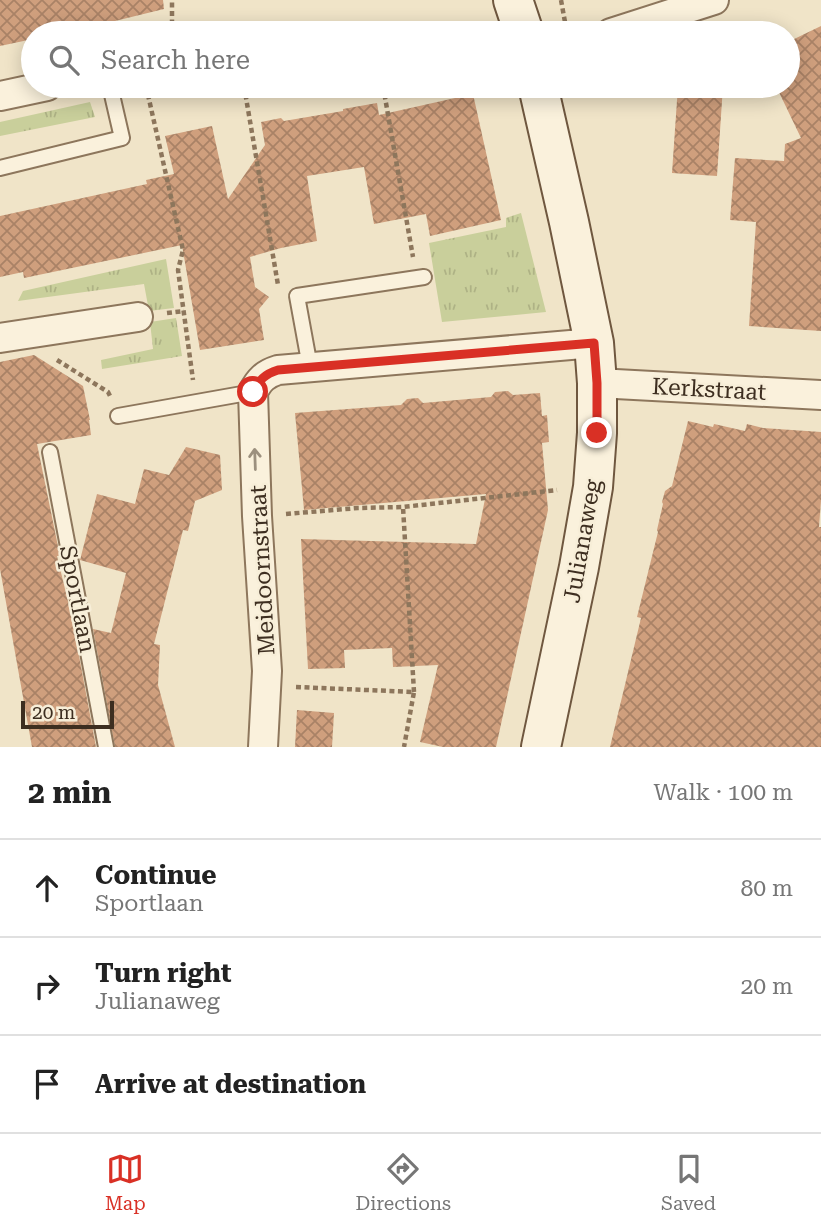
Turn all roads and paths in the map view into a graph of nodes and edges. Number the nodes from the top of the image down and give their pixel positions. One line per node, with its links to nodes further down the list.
1 (172, 0): 4 (path)
2 (561, 0): 5 (path)
3 (714, 0): 6 (street)
4 (172, 21)
5 (565, 21)
6 (648, 21)
7 (21, 92): 8 (street)
8 (0, 96)
9 (113, 98): 14 (lane)
10 (149, 98): 24 (path)
11 (246, 98): 16 (path)
12 (385, 98): 15 (path)
13 (541, 98): 19 (main road, Julianaweg)
14 (0, 167)
15 (420, 277): 16 (lane)
16 (297, 296): 20 (lane)
17 (138, 317): 18 (street)
18 (9, 337): 25 (path)
19 (594, 343): 20 (street); 21 (main road, Julianaweg)
20 (310, 367): 22 (street)
21 (597, 383): 23 (street, Kerkstraat); 27 (main road, Julianaweg)
22 (253, 392): 24 (lane); 29 (street, Meidoornstraat, one-way to 22)
23 (821, 395)
24 (196, 402): 25 (lane)
25 (118, 416)
26 (50, 452): 32 (lane, Sportlaan)
27 (593, 487): 28 (path); 35 (main road, Julianaweg)
28 (403, 507): 29 (path); 31 (path)
29 (257, 516): 30 (street, Meidoornstraat)
30 (267, 686): 31 (path); 33 (street, Meidoornstraat)
31 (414, 692): 34 (path)
32 (106, 747)
33 (263, 747)
34 (404, 747)
35 (541, 747)

